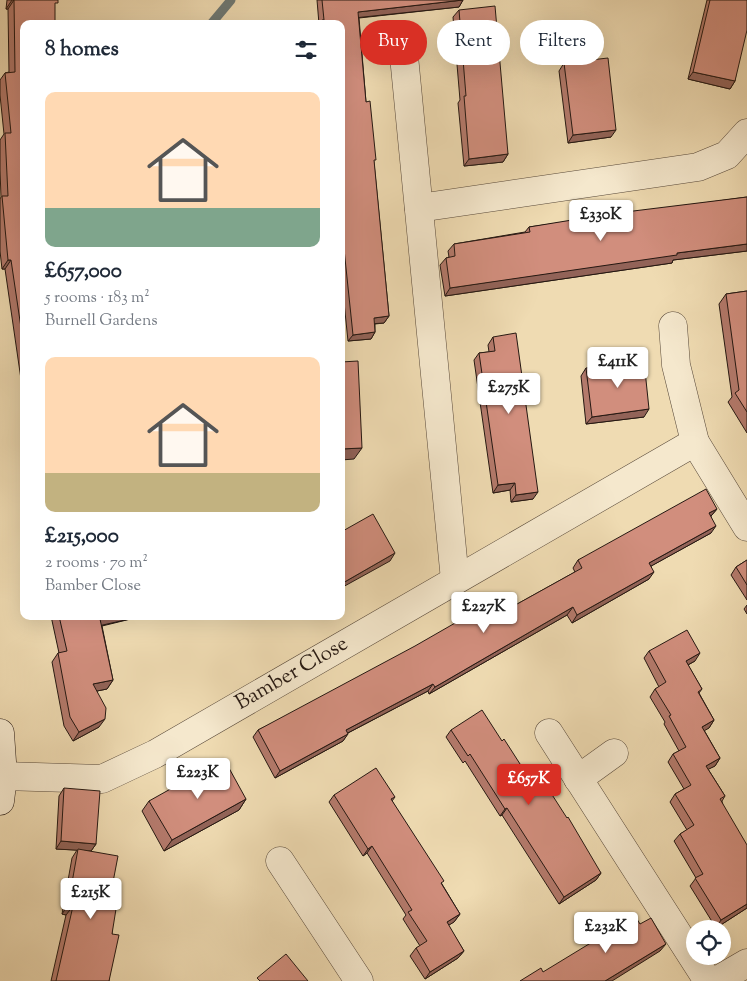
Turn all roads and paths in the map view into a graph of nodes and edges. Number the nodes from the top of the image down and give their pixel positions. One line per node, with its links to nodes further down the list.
1 (405, 65): 3 (street)
2 (747, 134): 3 (street)
3 (419, 208): 7 (street)
4 (673, 326): 5 (street)
5 (695, 442): 6 (street); 7 (street, Bamber Close)
6 (747, 527)
7 (455, 580): 12 (street, Bamber Close)
8 (0, 733): 12 (street)
9 (549, 733): 11 (street)
10 (614, 753): 11 (street)
11 (578, 779): 16 (street)
12 (2, 788)
13 (280, 862): 15 (street)
14 (747, 963): 17 (street)
15 (359, 981)
16 (708, 981)
17 (716, 981)

